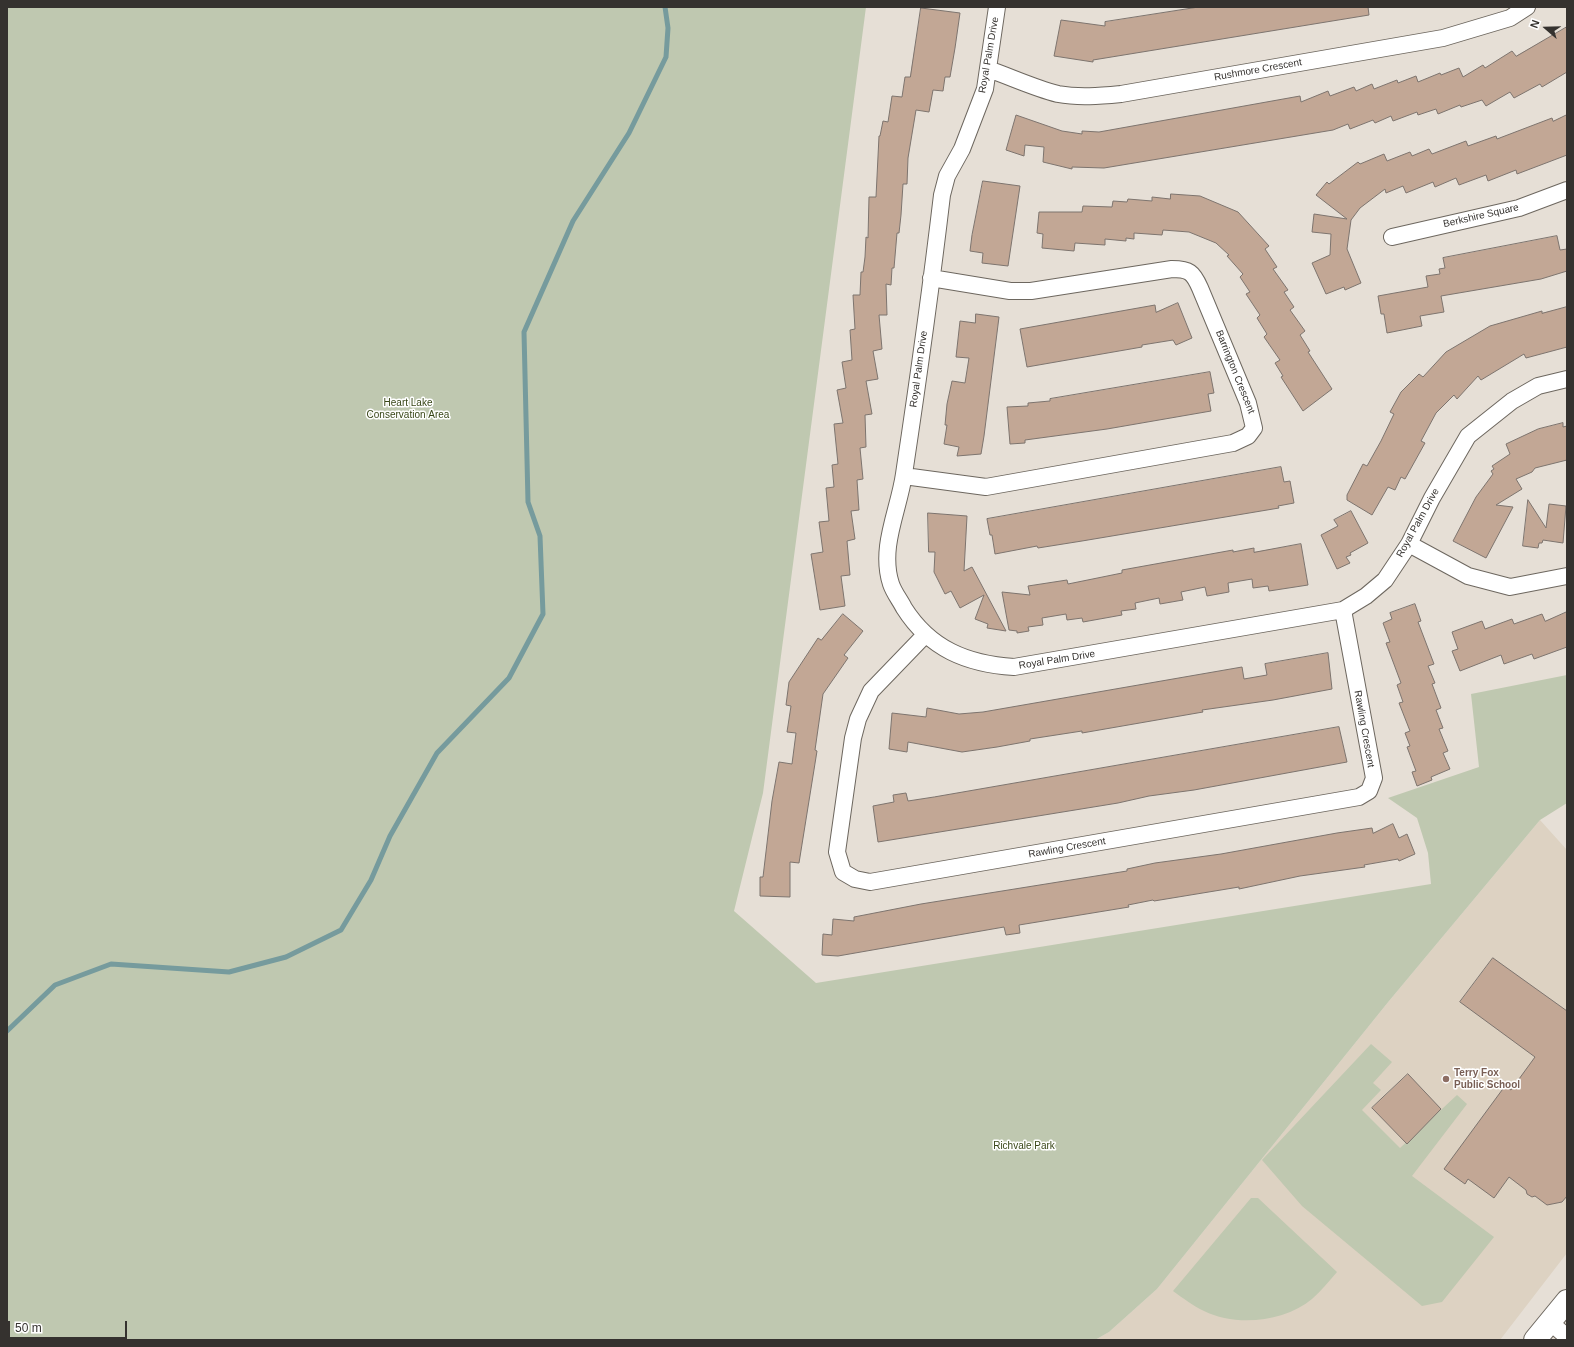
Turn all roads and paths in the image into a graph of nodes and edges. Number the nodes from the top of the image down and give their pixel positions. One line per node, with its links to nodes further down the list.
1 (997, 7): 3 (street, Royal Palm Drive)
2 (1527, 7): 3 (street, Rushmore Crescent)
3 (988, 69): 6 (street, Royal Palm Drive)
4 (1567, 190): 5 (street, Berkshire Square)
5 (1392, 237)
6 (931, 278): 8 (street, Royal Palm Drive); 8 (street, Barrington Crescent)
7 (1567, 379): 9 (street, Royal Palm Drive)
8 (904, 476): 12 (street, Royal Palm Drive)
9 (1409, 544): 10 (street); 11 (street, Royal Palm Drive)
10 (1567, 576)
11 (1343, 610): 12 (street, Royal Palm Drive); 12 (street, Rawling Crescent)
12 (925, 635)
13 (1567, 1301): 14 (street)
14 (1550, 1322): 15 (street); 16 (street)
15 (1567, 1337)
16 (1535, 1340)

